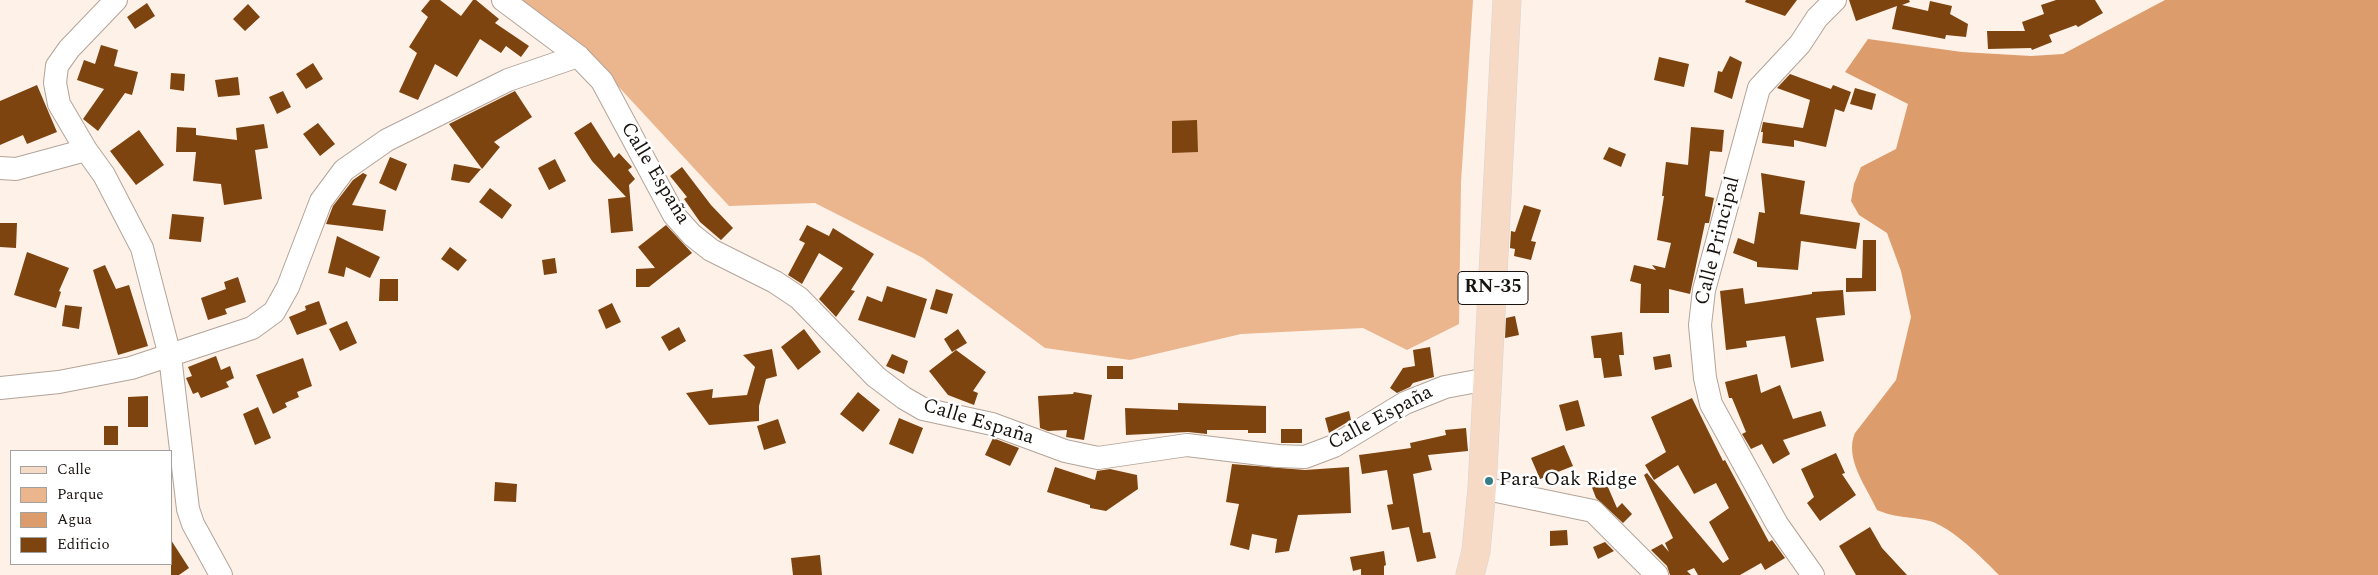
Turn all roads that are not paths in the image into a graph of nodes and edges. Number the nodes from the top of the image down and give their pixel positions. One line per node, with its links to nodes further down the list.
1 (116, 0): 6 (street)
2 (503, 0): 5 (street, Calle España)
3 (1507, 0): 9 (main road, RN-35)
4 (1835, 0): 15 (street, Calle Principal)
5 (578, 56): 8 (street); 9 (street, Calle España)
6 (86, 150): 7 (street); 8 (street)
7 (0, 168)
8 (170, 356): 10 (street); 12 (street)
9 (1488, 379): 11 (main road, RN-35)
10 (0, 388)
11 (1482, 488): 13 (main road, RN-35); 14 (street)
12 (220, 575)
13 (1470, 575)
14 (1657, 575)
15 (1813, 575)

